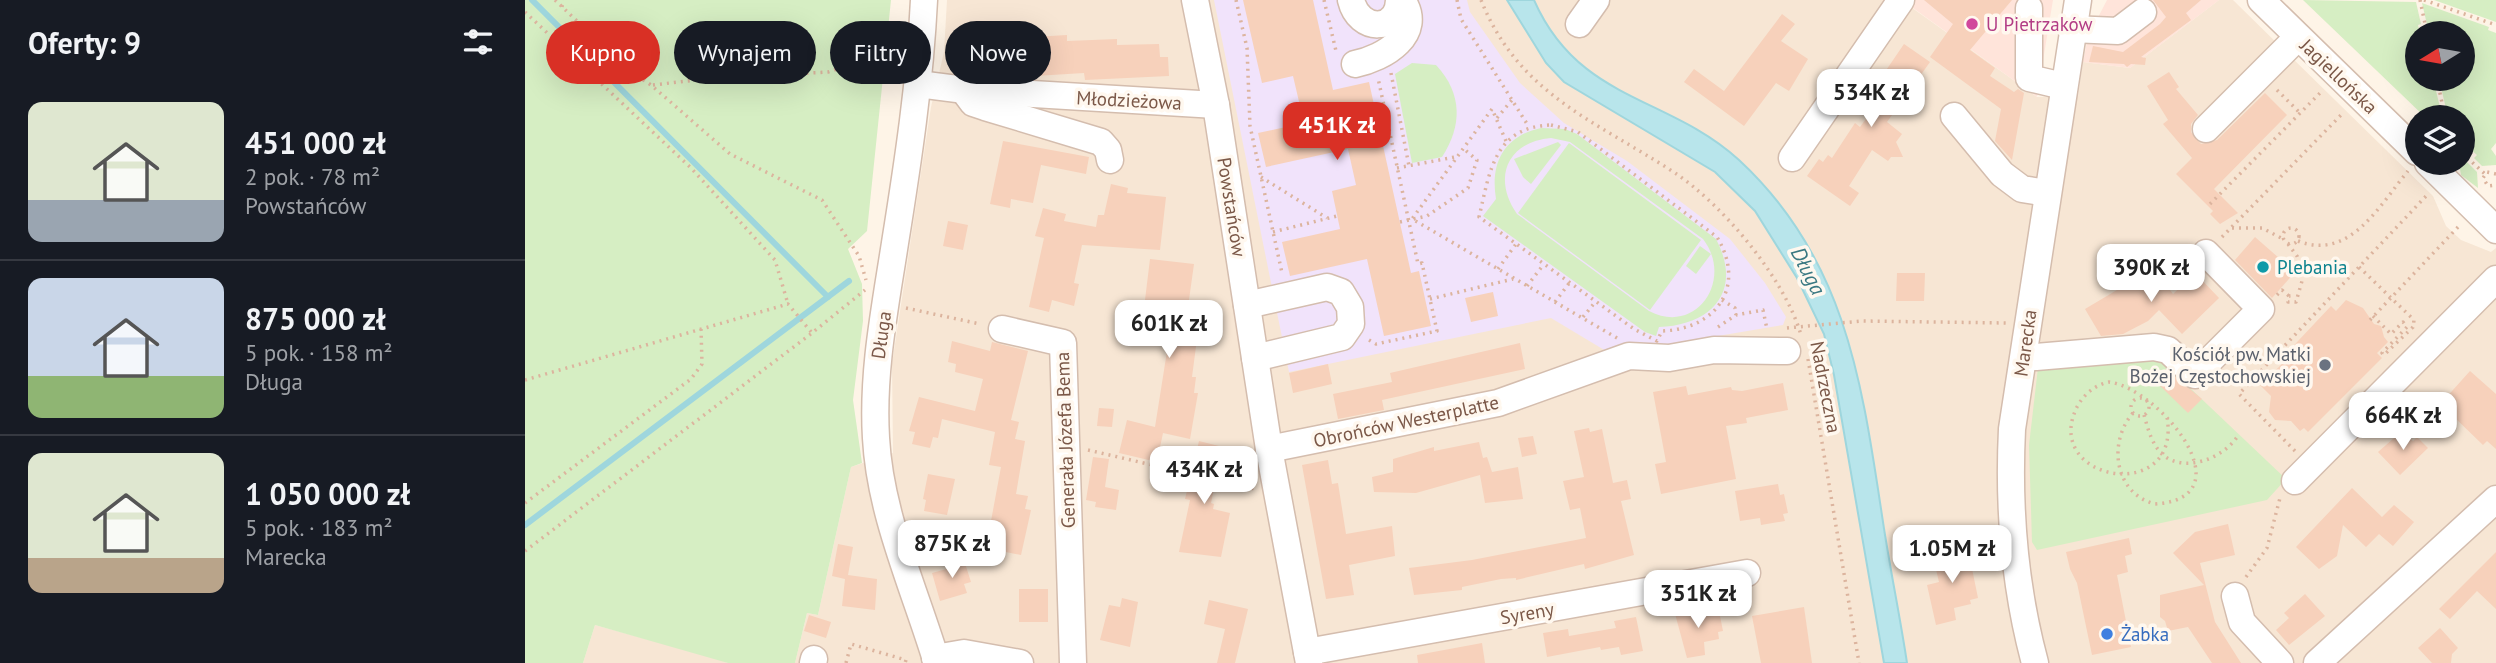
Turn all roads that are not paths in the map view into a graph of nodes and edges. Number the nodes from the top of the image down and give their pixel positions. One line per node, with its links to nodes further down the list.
1 (923, 0): 12 (street, Długa)
2 (1195, 0): 19 (street, Powstańców)
3 (1351, 0): 4 (street)
4 (1401, 0): 15 (street)
5 (1596, 0): 13 (street)
6 (1901, 0): 23 (street)
7 (2086, 0): 11 (street, Marecka)
8 (2261, 0): 14 (street, Jagiellońska)
9 (2029, 8): 17 (street)
10 (2143, 12): 11 (street)
11 (2074, 18): 17 (street, Marecka)
12 (922, 21)
13 (1579, 24)
14 (2298, 37): 21 (street); 22 (street, Jagiellońska)
15 (1361, 70)
16 (918, 84): 18 (street, Młodzieżowa); 41 (street, Długa)
17 (2063, 86): 26 (street, Marecka)
18 (965, 90): 19 (street, Młodzieżowa); 24 (street)
19 (1216, 105): 30 (street, Powstańców)
20 (1954, 116): 26 (street)
21 (2206, 129)
22 (2405, 150)
23 (1792, 158)
24 (1110, 160)
25 (2430, 175): 27 (street, Jagiellońska)
26 (2047, 193): 44 (street, Marecka)
27 (2486, 222)
28 (2206, 253): 33 (street)
29 (2496, 279): 36 (street)
30 (1247, 305): 34 (street, Powstańców); 34 (street)
31 (1002, 329): 43 (street, Generała Józefa Bema)
32 (1798, 346): 35 (street, Obrońców Westerplatte)
33 (2036, 357)
34 (1255, 358): 35 (street, Powstańców)
35 (1269, 449): 40 (street, Powstańców)
36 (2295, 481)
37 (2496, 499): 46 (street)
38 (1747, 573): 40 (street, Syreny)
39 (2235, 596): 45 (street)
40 (1308, 658)
41 (936, 661): 42 (street)
42 (1020, 663)
43 (1073, 663)
44 (2035, 663)
45 (2280, 663)
46 (2317, 663)

